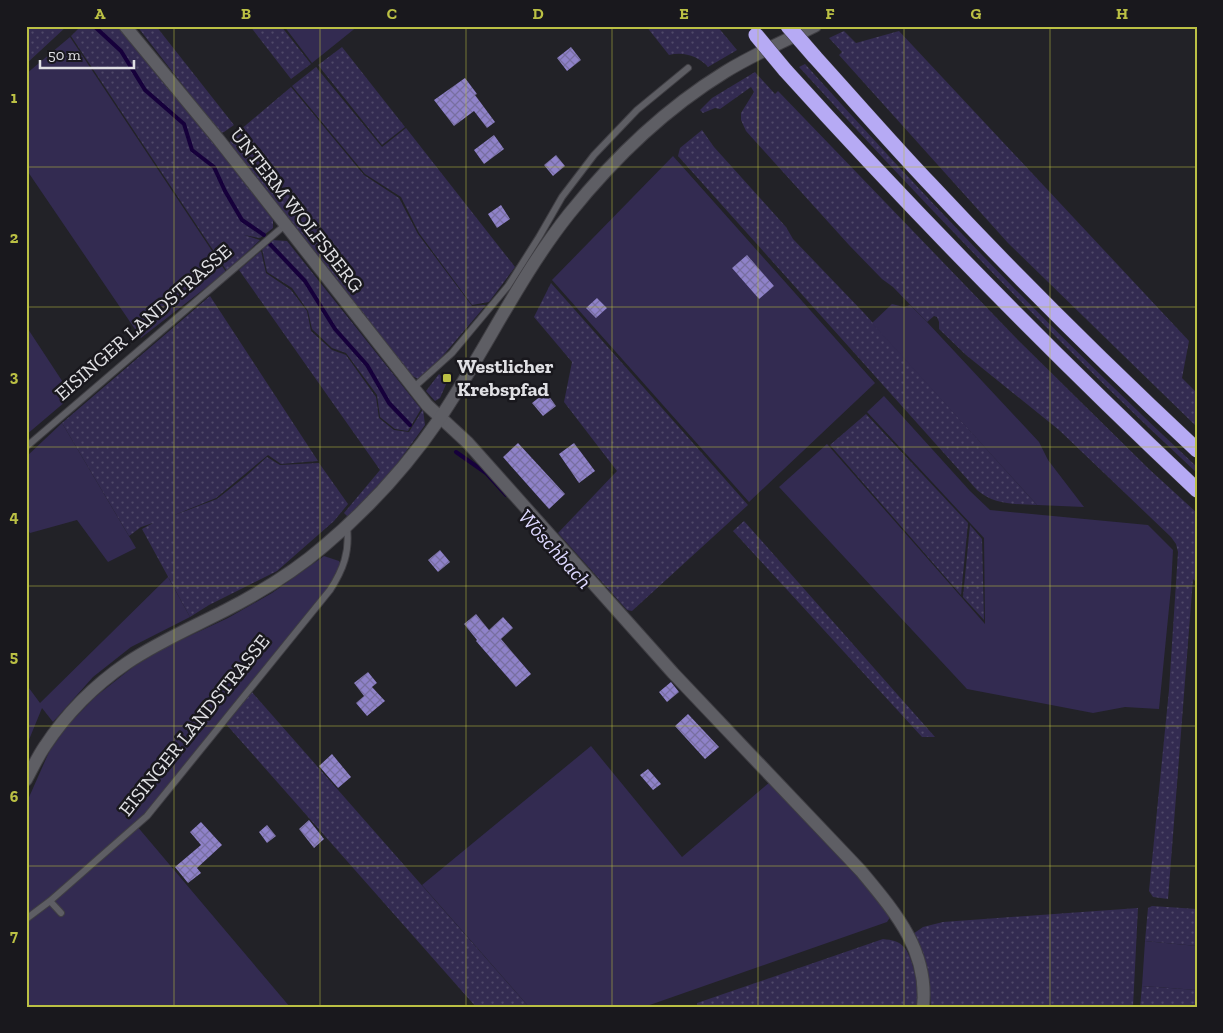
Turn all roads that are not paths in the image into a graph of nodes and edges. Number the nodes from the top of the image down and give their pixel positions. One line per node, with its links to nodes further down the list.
1 (125, 26): 6 (street, UNTERM WOLFSBERG)
2 (788, 26): 10 (highway, bridge)
3 (815, 26): 8 (street)
4 (752, 31): 11 (highway, bridge)
5 (688, 68): 7 (lane)
6 (285, 225): 7 (street, UNTERM WOLFSBERG); 9 (lane, EISINGER LANDSTRASSE)
7 (413, 388): 8 (street, UNTERM WOLFSBERG)
8 (440, 417): 12 (street); 17 (street, UNTERM WOLFSBERG)
9 (26, 447)
10 (1197, 450)
11 (1197, 490)
12 (346, 526): 13 (street); 14 (lane, EISINGER LANDSTRASSE)
13 (26, 780)
14 (50, 901): 15 (lane); 16 (lane, EISINGER LANDSTRASSE)
15 (61, 913)
16 (26, 919)
17 (923, 1007)

